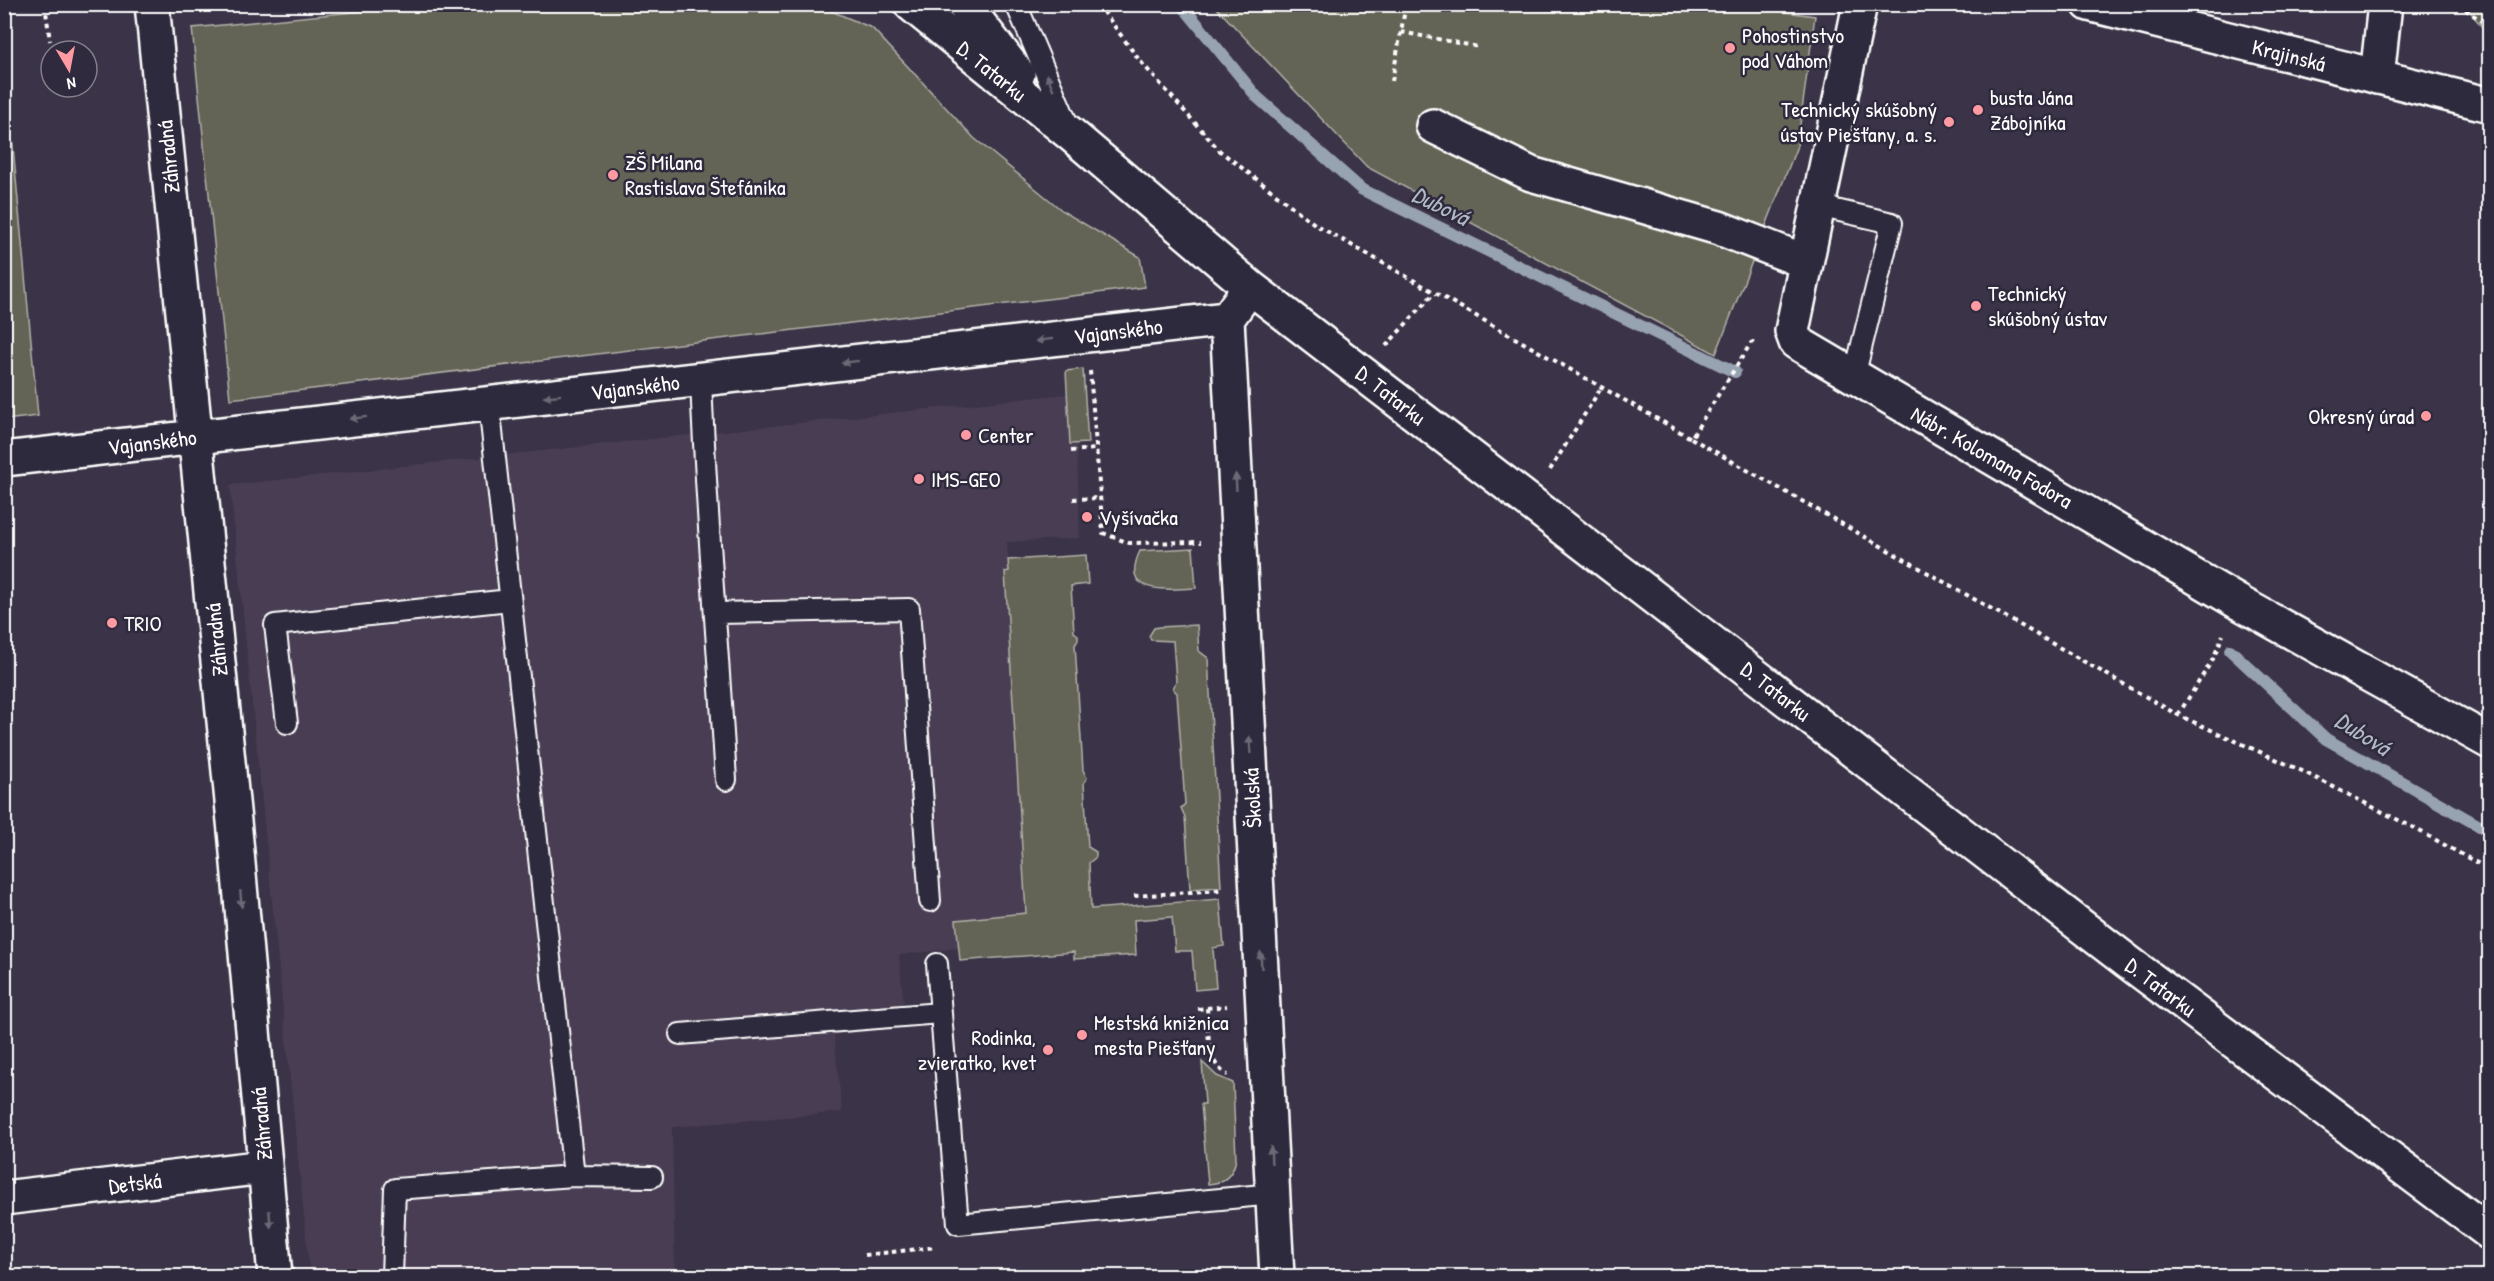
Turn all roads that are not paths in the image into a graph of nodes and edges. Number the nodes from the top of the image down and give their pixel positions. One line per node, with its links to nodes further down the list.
1 (152, 4): 19 (street, Záhradná)
2 (911, 4): 11 (street, D. Tatarku)
3 (964, 4): 11 (street, D. Tatarku)
4 (1016, 4): 11 (lane, one-way to 4)
5 (1860, 4): 12 (street)
6 (2089, 4): 8 (street, Krajinská)
7 (2385, 4): 8 (street)
8 (2377, 78): 9 (street, Krajinská)
9 (2490, 105)
10 (1432, 126): 13 (street)
11 (1073, 136): 14 (street, D. Tatarku)
12 (1818, 206): 13 (street); 16 (lane)
13 (1806, 262): 16 (street, Nábr. Kolomana Fodora)
14 (1250, 287): 15 (street); 35 (street, D. Tatarku)
15 (1227, 319): 17 (street, Vajanského, one-way to 17); 33 (street, Školská, one-way to 15)
16 (1854, 377): 24 (street, Nábr. Kolomana Fodora)
17 (701, 379): 18 (street, Vajanského, one-way to 18); 22 (lane)
18 (489, 404): 19 (street, Vajanského, one-way to 19); 21 (lane)
19 (196, 437): 20 (street, Vajanského); 30 (street, Záhradná, one-way to 30)
20 (4, 459)
21 (510, 600): 23 (lane); 31 (lane)
22 (717, 614): 25 (lane); 26 (lane)
23 (287, 723)
24 (2490, 742)
25 (726, 780)
26 (930, 901)
27 (936, 964): 28 (lane)
28 (940, 1013): 29 (lane); 33 (lane)
29 (680, 1034)
30 (265, 1167): 34 (street, Detská); 36 (street, Záhradná, one-way to 36)
31 (574, 1176): 32 (lane); 37 (lane)
32 (652, 1177)
33 (1273, 1194): 38 (street, Školská)
34 (4, 1198)
35 (2490, 1233)
36 (275, 1276)
37 (392, 1276)
38 (1277, 1276)

